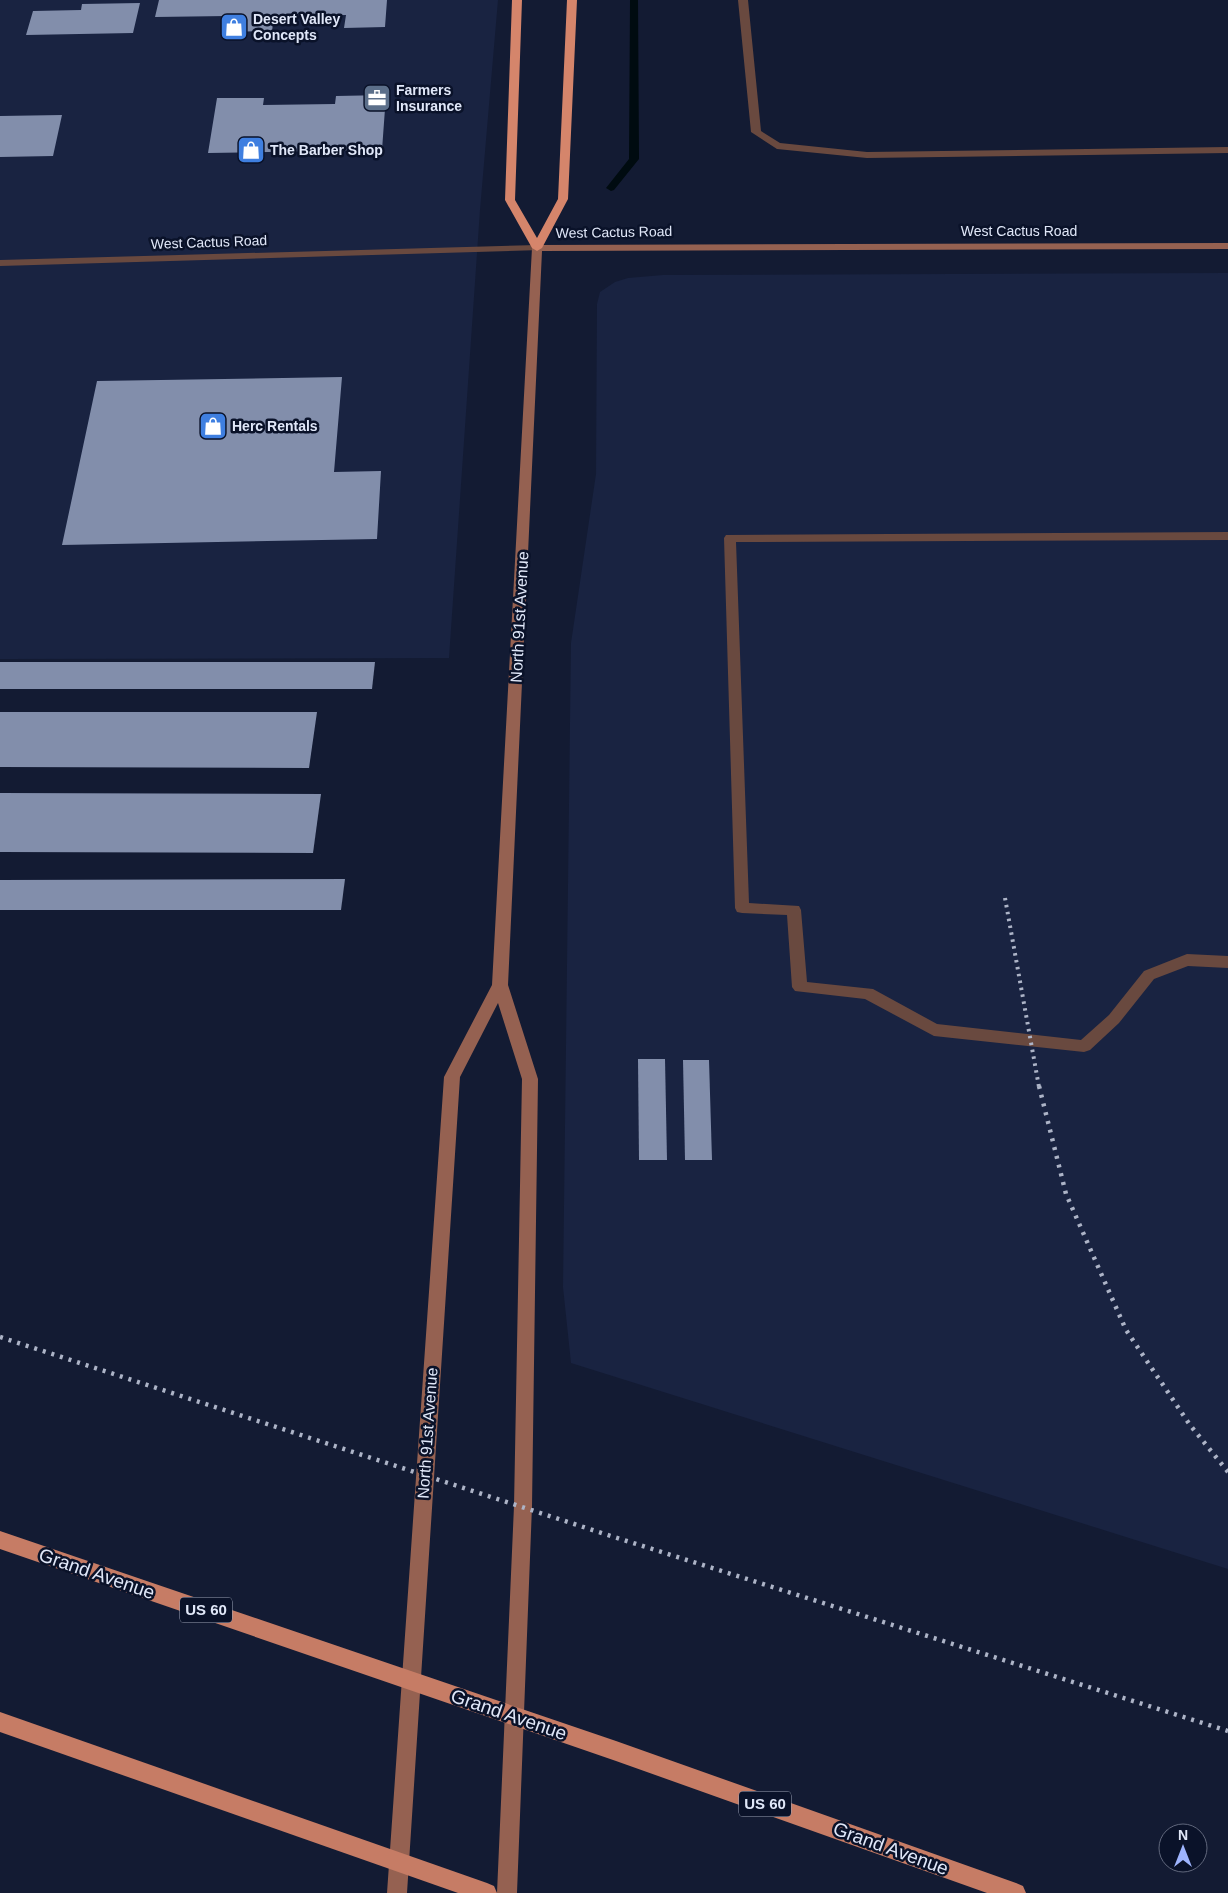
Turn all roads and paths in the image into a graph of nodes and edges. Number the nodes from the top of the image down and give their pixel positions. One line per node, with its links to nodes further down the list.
1 (517, 0): 6 (highway)
2 (572, 0): 6 (highway)
3 (744, 0): 4 (street)
4 (1228, 150)
5 (1228, 246): 6 (main road, West Cactus Road)
6 (537, 248): 7 (street, West Cactus Road); 10 (main road, North 91st Avenue)
7 (0, 263)
8 (1228, 536): 9 (street)
9 (1228, 962)
10 (500, 985): 12 (main road, North 91st Avenue); 13 (main road, North 91st Avenue)
11 (0, 1540): 12 (highway, Grand Avenue / US 60)
12 (411, 1680): 13 (highway, Grand Avenue / US 60); 15 (main road, North 91st Avenue)
13 (514, 1716): 18 (main road, North 91st Avenue); 19 (highway, Grand Avenue / US 60)
14 (0, 1722): 15 (highway)
15 (399, 1863): 16 (main road, North 91st Avenue); 17 (highway)
16 (397, 1893)
17 (487, 1893)
18 (507, 1893)
19 (1016, 1893)

